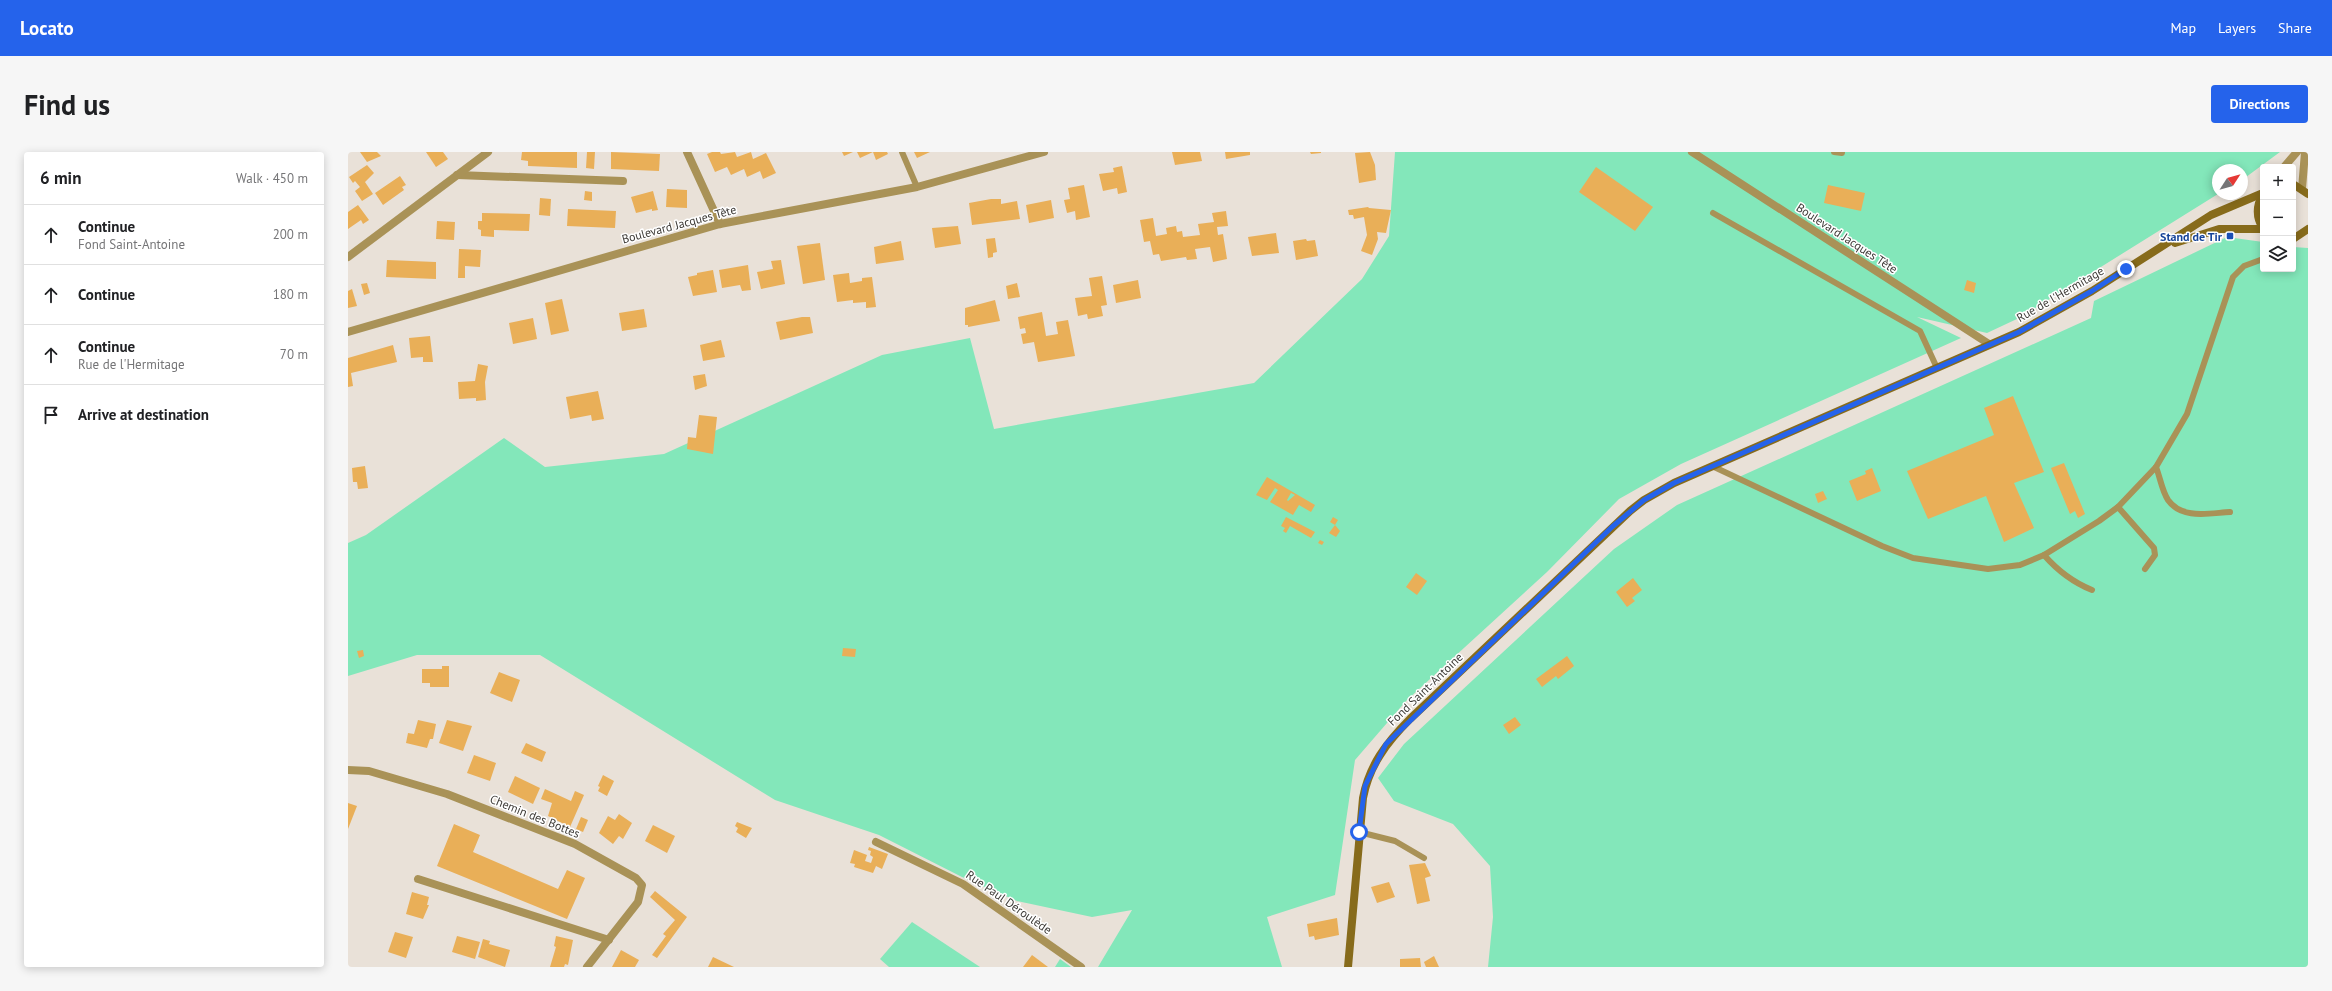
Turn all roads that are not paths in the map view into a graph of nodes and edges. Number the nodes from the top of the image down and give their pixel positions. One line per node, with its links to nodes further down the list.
1 (488, 152): 11 (street)
2 (687, 152): 20 (street)
3 (902, 152): 14 (lane)
4 (1044, 152): 14 (street, Boulevard Jacques Tête)
5 (1694, 152): 28 (street, Boulevard Jacques Tête)
6 (1834, 152): 9 (lane)
7 (2297, 152): 10 (street)
8 (2304, 152): 15 (street)
9 (1842, 153)
10 (2287, 164)
11 (457, 175): 12 (street); 25 (street)
12 (623, 182)
13 (2296, 186): 15 (main road)
14 (917, 187): 20 (street, Boulevard Jacques Tête)
15 (2305, 191)
16 (2260, 195): 24 (main road, Rue de l'Hermitage)
17 (2260, 202): 19 (main road)
18 (1712, 212): 29 (lane)
19 (2260, 222)
20 (720, 224): 27 (street, Boulevard Jacques Tête)
21 (2260, 229): 24 (main road, Rue de l'Hermitage)
22 (2308, 229): 23 (main road)
23 (2296, 237)
24 (2162, 248): 28 (main road, Rue de l'Hermitage)
25 (348, 257)
26 (2260, 260): 31 (lane)
27 (348, 332)
28 (1989, 344): 29 (main road, Rue de l'Hermitage)
29 (1937, 368): 30 (main road, Rue de l'Hermitage)
30 (1712, 466): 34 (lane); 38 (main road, Fond Saint-Antoine)
31 (2156, 467): 32 (lane); 33 (lane)
32 (2118, 507): 34 (lane); 35 (lane)
33 (2230, 512)
34 (2044, 555): 36 (lane)
35 (2145, 569)
36 (2092, 590)
37 (348, 770): 42 (street, Chemin des Bottes)
38 (1359, 832): 40 (lane); 45 (main road, Fond Saint-Antoine)
39 (876, 842): 44 (street, Rue Paul Déroulède)
40 (1424, 858)
41 (418, 879): 42 (street)
42 (609, 940): 43 (street, Chemin des Bottes)
43 (587, 967)
44 (1081, 967)
45 (1348, 967)

